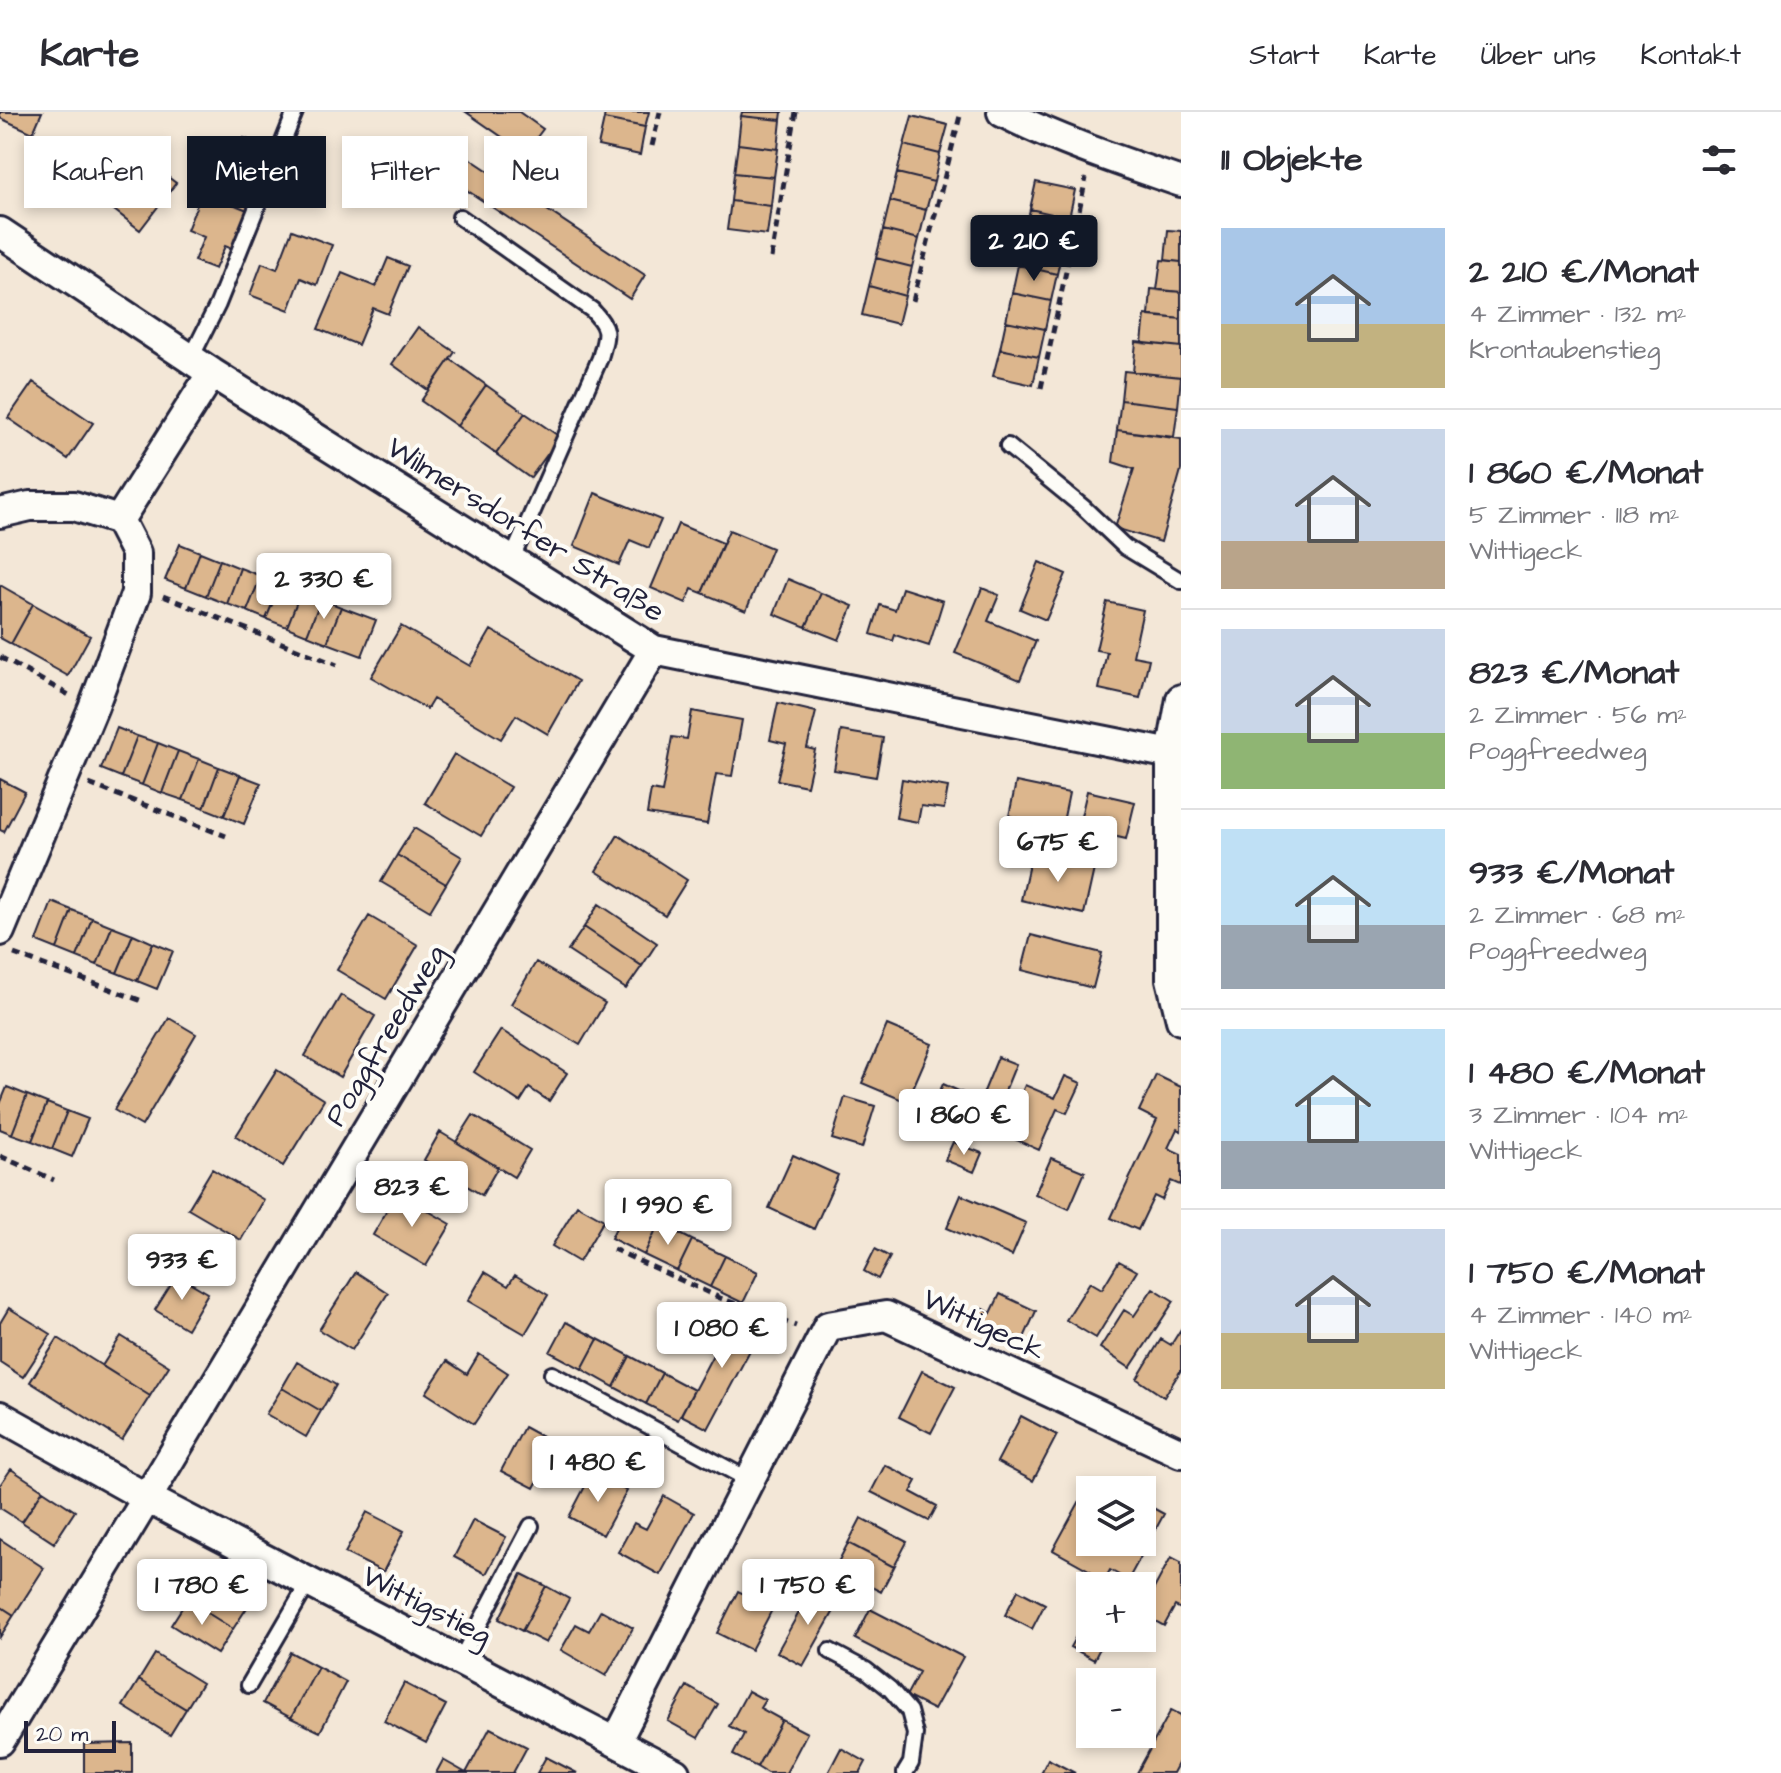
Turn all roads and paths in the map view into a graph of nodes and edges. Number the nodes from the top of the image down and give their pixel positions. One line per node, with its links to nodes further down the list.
1 (295, 112): 13 (lane)
2 (660, 112): 6 (path)
3 (796, 112): 11 (path)
4 (961, 112): 12 (path)
5 (1002, 112): 7 (street)
6 (652, 146)
7 (1092, 151): 8 (street); 14 (path)
8 (1181, 182)
9 (460, 217): 18 (lane)
10 (0, 232): 13 (street, Wilmersdorfer Straße)
11 (771, 258)
12 (913, 301)
13 (202, 366): 17 (street); 18 (street, Wilmersdorfer Straße)
14 (1041, 388)
15 (1008, 446): 19 (lane)
16 (0, 513): 17 (street)
17 (119, 520): 20 (street)
18 (511, 561): 21 (street, Wilmersdorfer Straße)
19 (1181, 581)
20 (136, 585): 23 (path); 25 (street)
21 (654, 650): 26 (street, Wilmersdorfer Straße); 41 (street, Poggfreedweg)
22 (0, 657): 25 (path)
23 (337, 665)
24 (1181, 699): 26 (street)
25 (93, 708): 27 (street)
26 (1171, 754): 32 (street)
27 (65, 775): 28 (path); 29 (street)
28 (226, 836)
29 (0, 931)
30 (0, 949): 31 (path)
31 (145, 1002)
32 (1181, 1020)
33 (0, 1156): 34 (path)
34 (54, 1180)
35 (613, 1249): 36 (path)
36 (823, 1336): 39 (street, Wittigeck); 40 (street)
37 (552, 1374): 40 (lane)
38 (0, 1416): 41 (street, Wittigstieg)
39 (1181, 1453)
40 (749, 1480): 48 (street)
41 (147, 1498): 43 (street, Wittigstieg); 47 (street, Poggfreedweg)
42 (531, 1526): 45 (lane)
43 (309, 1582): 45 (street, Wittigstieg); 46 (lane)
44 (830, 1651): 50 (lane)
45 (460, 1661): 48 (street, Wittigstieg)
46 (249, 1685)
47 (0, 1741)
48 (616, 1742): 49 (street, Wittigstieg)
49 (675, 1773)
50 (905, 1773)

